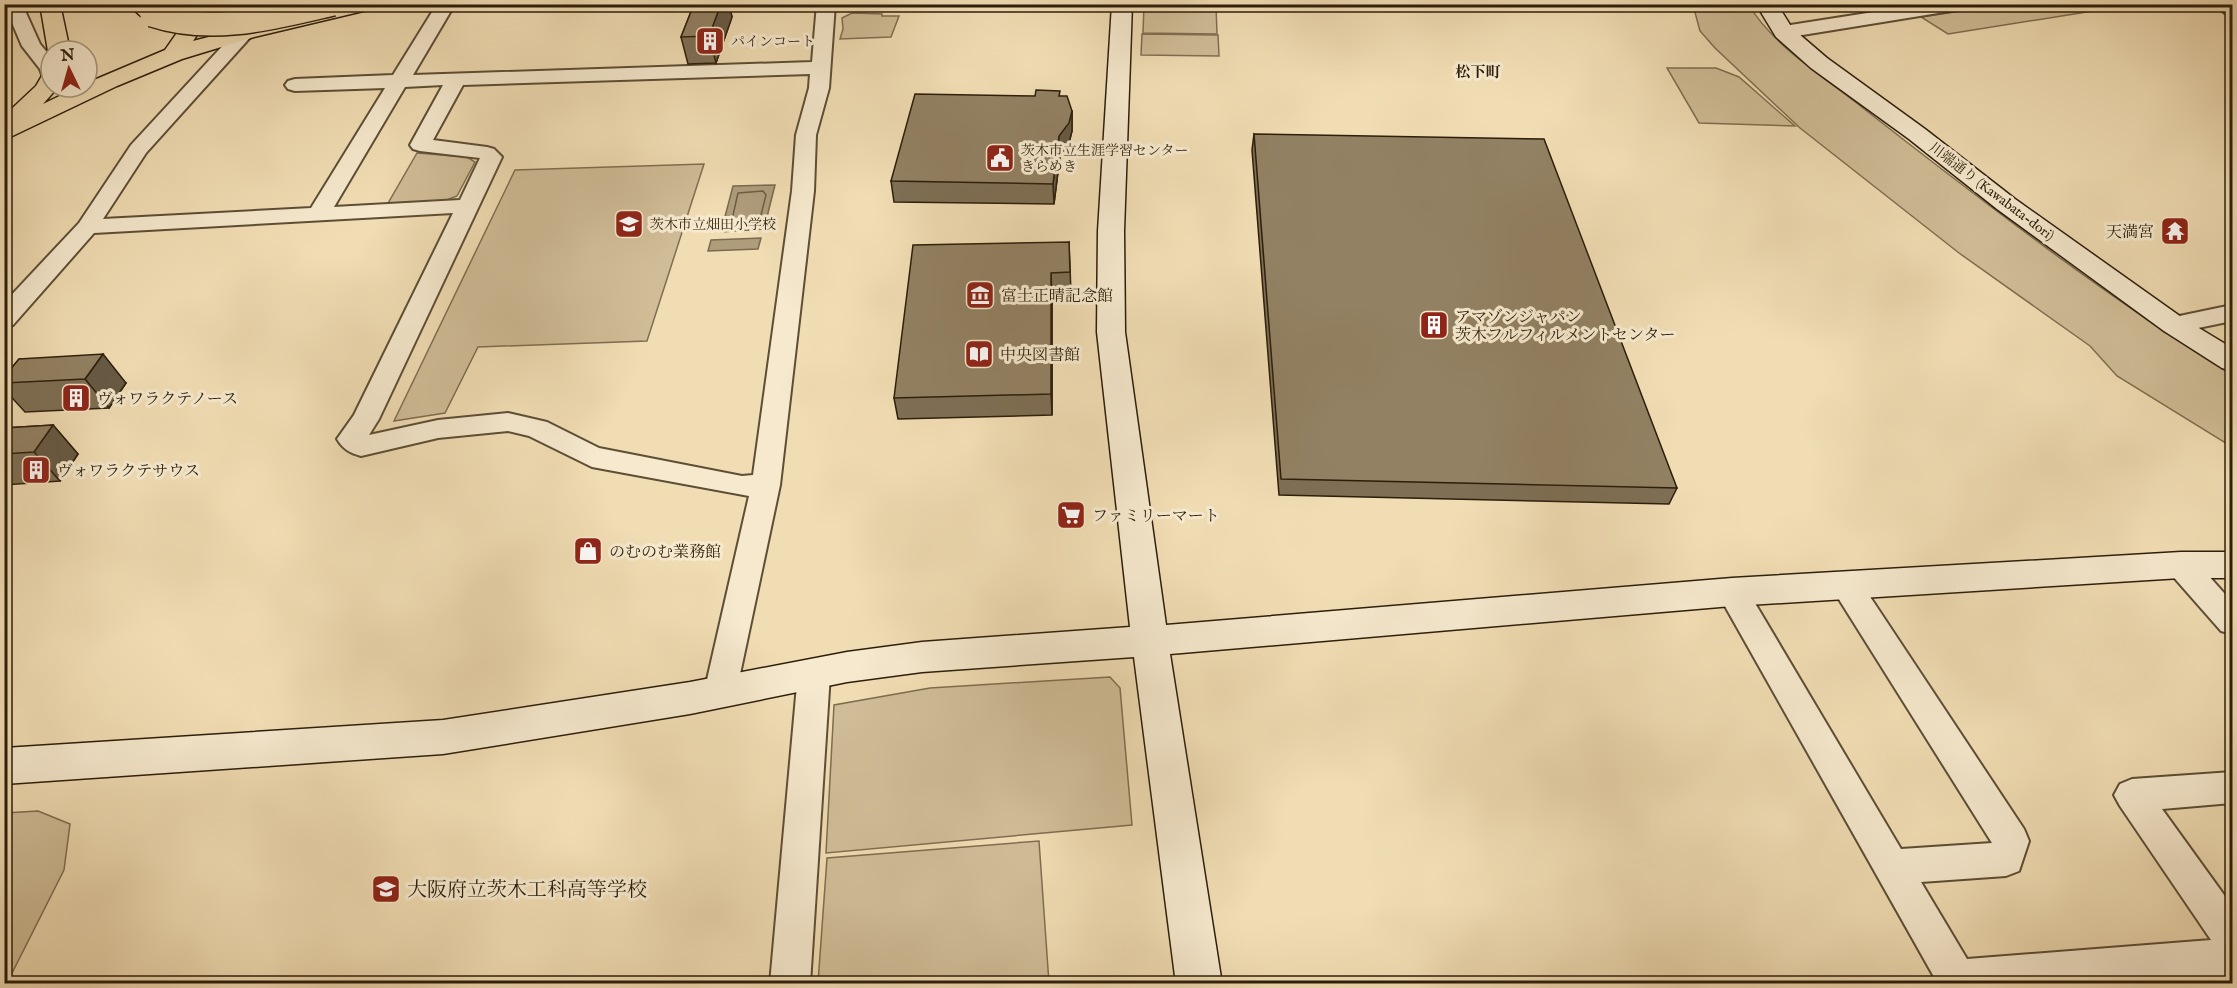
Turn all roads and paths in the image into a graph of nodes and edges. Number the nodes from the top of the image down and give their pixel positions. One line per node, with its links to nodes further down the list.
1 (13, 4): 19 (street)
2 (50, 4): 18 (highway)
3 (208, 4): 15 (highway)
4 (303, 4): 15 (highway)
5 (333, 4): 13 (highway, bridge)
6 (369, 4): 16 (highway)
7 (446, 4): 24 (street)
8 (826, 4): 21 (street)
9 (1122, 4): 42 (street)
10 (1766, 4): 17 (street, 川端通り (Kawabata-dori))
11 (1963, 4): 17 (street)
12 (2222, 4): 14 (street)
13 (146, 10)
14 (2232, 10)
15 (192, 29): 20 (highway); 22 (highway)
16 (246, 32): 20 (highway); 31 (street)
17 (1784, 32): 34 (street, 川端通り (Kawabata-dori))
18 (57, 39)
19 (39, 55)
20 (172, 55): 28 (highway)
21 (819, 68): 23 (street); 36 (street)
22 (99, 73)
23 (456, 79): 24 (street); 29 (street)
24 (398, 82): 25 (street); 30 (street)
25 (295, 85)
26 (39, 95): 28 (highway)
27 (54, 99): 28 (highway)
28 (4, 130)
29 (468, 206): 30 (street); 36 (street)
30 (318, 214): 31 (street)
31 (87, 227): 33 (street)
32 (2232, 314): 34 (street)
33 (4, 319)
34 (2174, 325): 35 (street, 川端通り (Kawabata-dori))
35 (2232, 361)
36 (766, 485): 44 (street)
37 (2181, 565): 38 (street); 39 (street); 41 (street)
38 (2232, 565)
39 (1846, 585): 40 (street); 47 (street)
40 (1732, 592): 42 (street); 47 (street)
41 (2232, 622)
42 (1150, 640): 43 (street); 51 (street)
43 (814, 674): 44 (street); 50 (street)
44 (720, 693): 45 (street)
45 (4, 766)
46 (2232, 788): 48 (street)
47 (1892, 867): 49 (street)
48 (2232, 938)
49 (2232, 957)
50 (790, 984)
51 (1199, 984)

